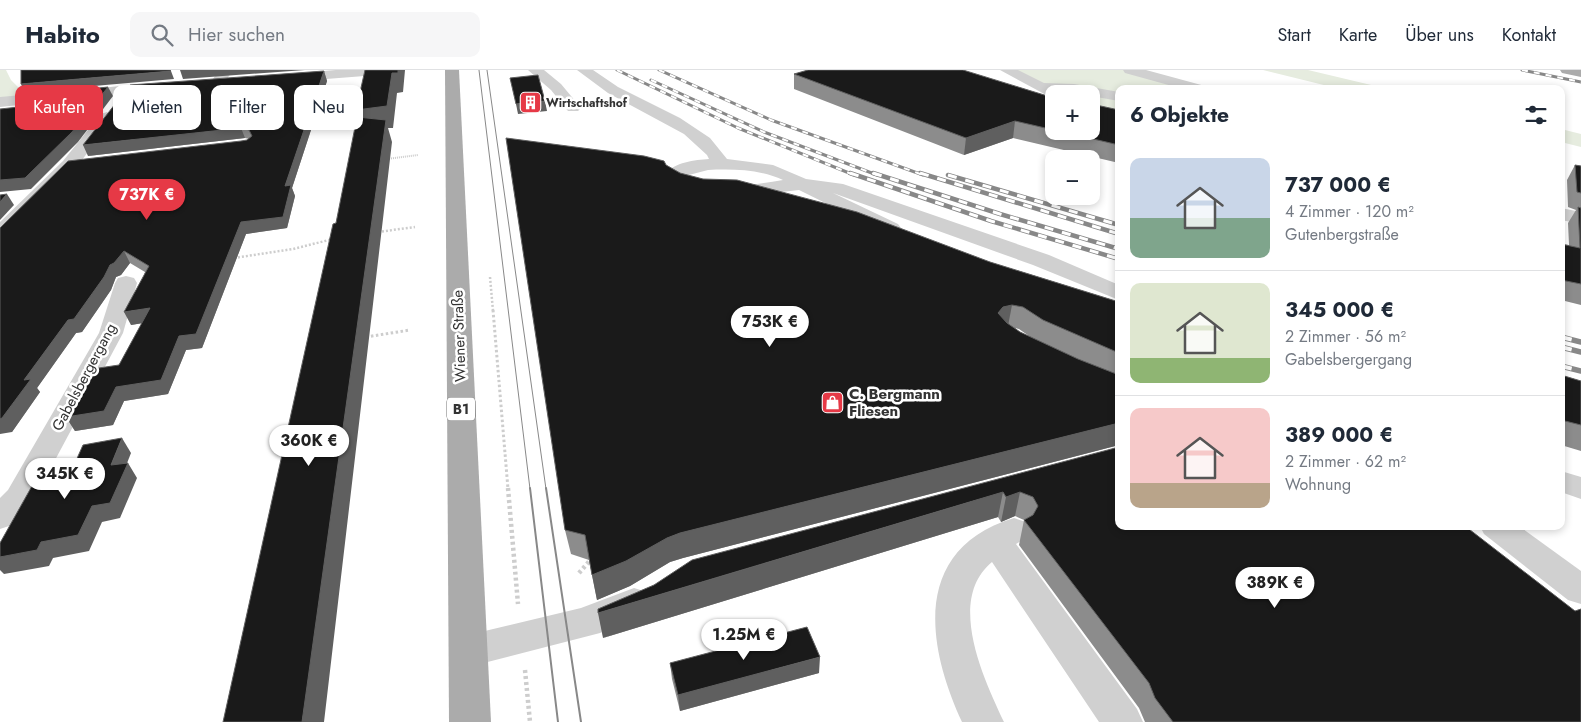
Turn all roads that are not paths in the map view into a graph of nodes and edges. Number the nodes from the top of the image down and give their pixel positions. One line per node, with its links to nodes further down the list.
1 (226, 70): 12 (street)
2 (390, 70): 10 (street)
3 (452, 70): 42 (main road, Wiener Straße / B1)
4 (535, 70): 20 (street)
5 (584, 70): 24 (street)
6 (1007, 70): 16 (street)
7 (1130, 70): 14 (street)
8 (1567, 70): 9 (main road)
9 (1581, 73)
10 (274, 78)
11 (236, 81): 12 (street)
12 (218, 82): 13 (street)
13 (200, 84)
14 (1185, 85)
15 (113, 86): 19 (street)
16 (1045, 88)
17 (1100, 93): 18 (street)
18 (1115, 96)
19 (0, 102)
20 (574, 108)
21 (113, 109): 23 (street)
22 (95, 162): 23 (street)
23 (69, 165): 26 (street)
24 (721, 165): 25 (street); 25 (street)
25 (802, 184): 31 (street); 33 (street)
26 (38, 196): 27 (street); 30 (street)
27 (10, 198)
28 (1565, 215): 29 (street)
29 (1581, 218)
30 (0, 234)
31 (912, 237)
32 (126, 282): 38 (street, Gabelsbergergang)
33 (1115, 290)
34 (1063, 291): 35 (street)
35 (1115, 307)
36 (1565, 482): 37 (street)
37 (1581, 488)
38 (0, 517)
39 (1501, 530): 41 (street)
40 (659, 588): 42 (street)
41 (1581, 590)
42 (468, 651): 43 (main road, Wiener Straße / B1)
43 (470, 722)
44 (983, 722): 45 (street)
45 (1122, 722)

